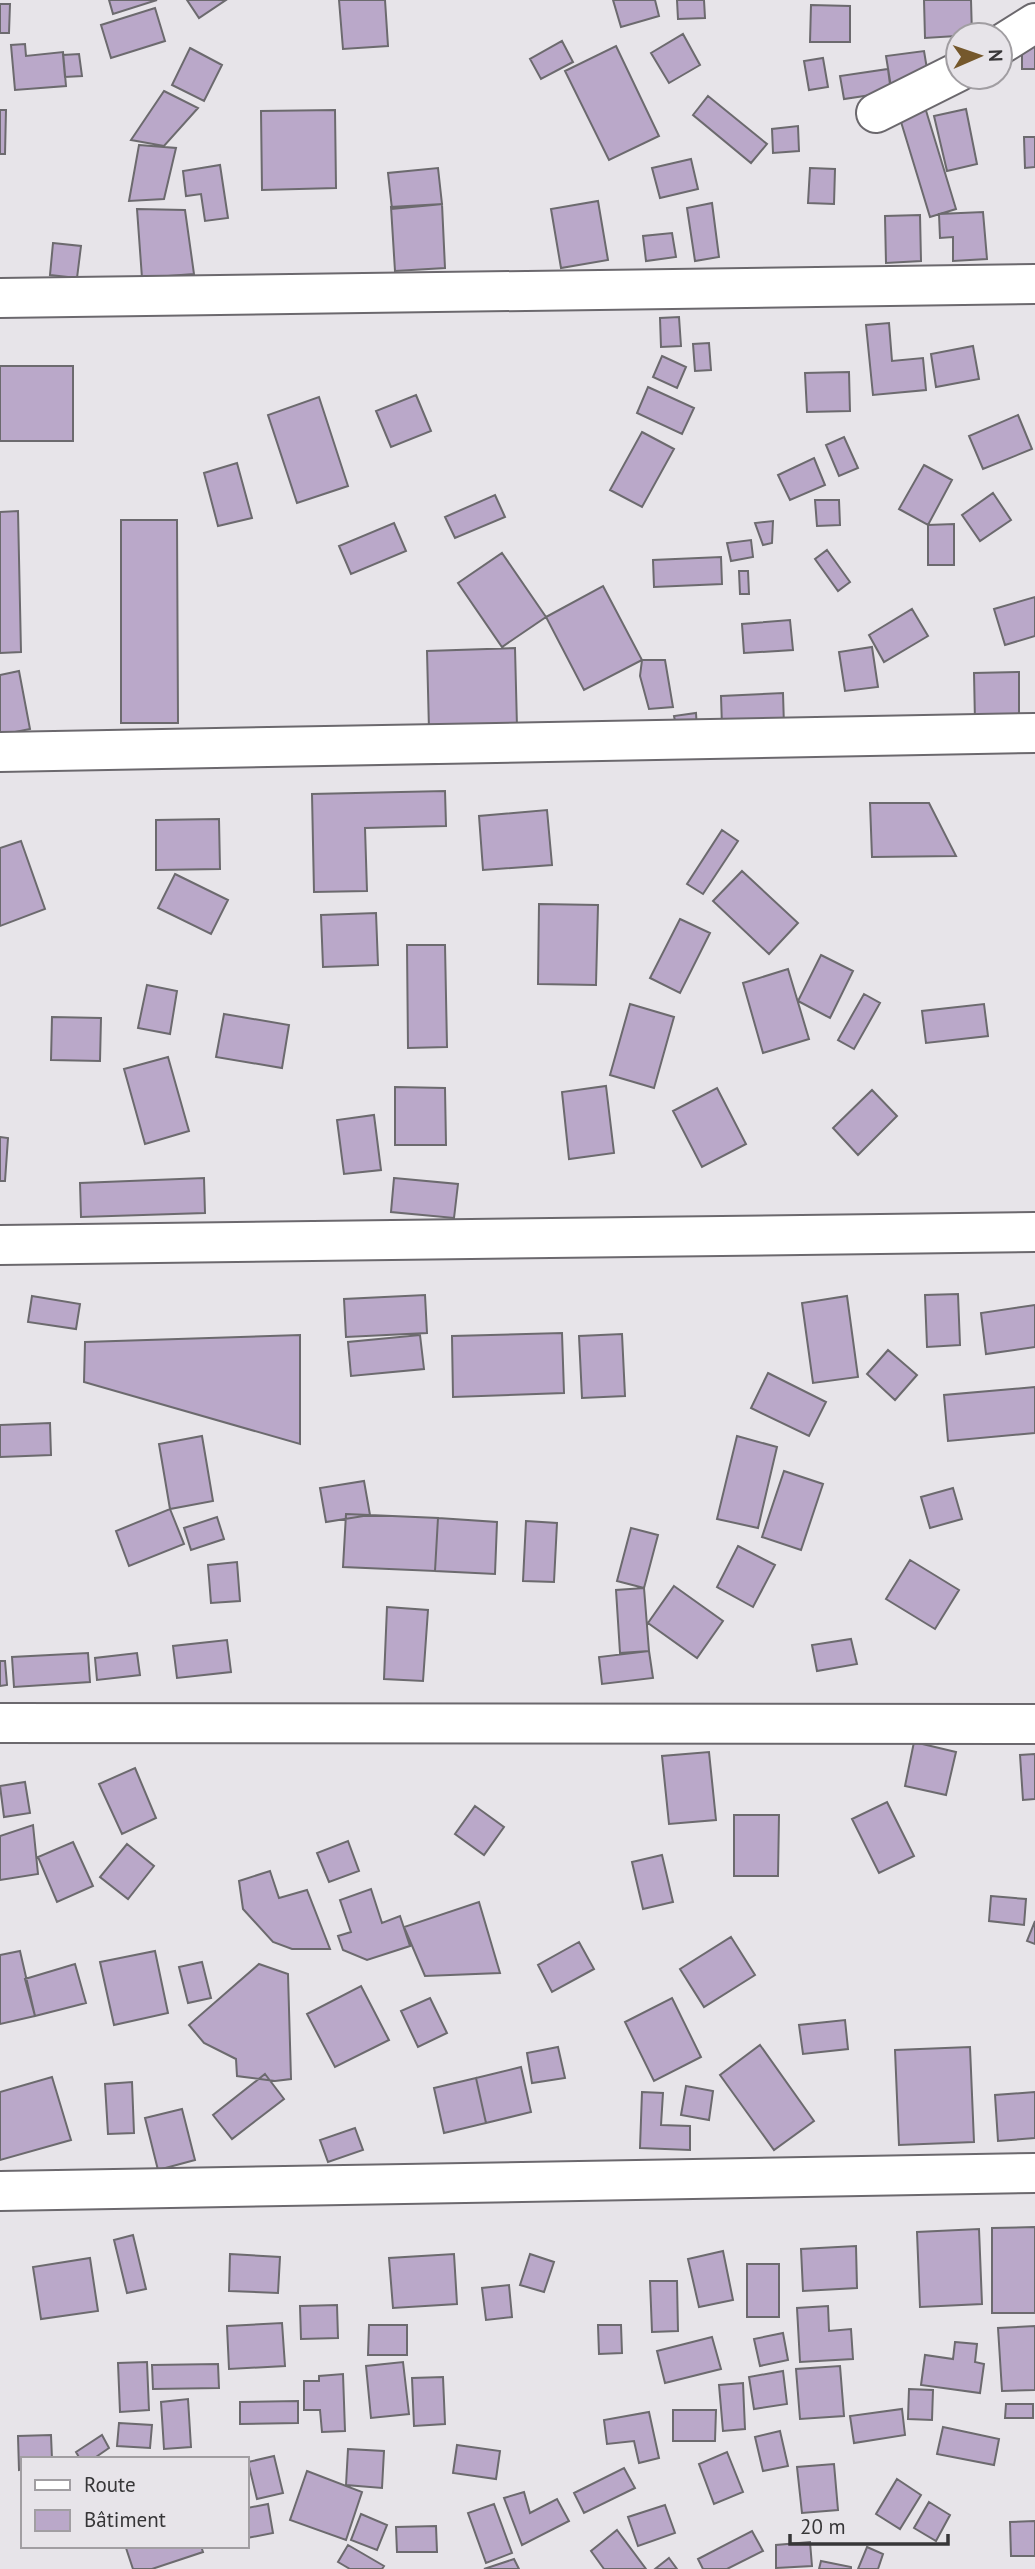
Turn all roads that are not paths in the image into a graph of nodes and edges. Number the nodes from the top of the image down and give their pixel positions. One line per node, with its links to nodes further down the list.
1 (1035, 23): 2 (street)
2 (1014, 37)
3 (944, 79): 4 (street)
4 (876, 113)
5 (1035, 284): 6 (street)
6 (0, 298)
7 (1035, 733): 8 (street)
8 (0, 752)
9 (1035, 1232): 10 (street)
10 (0, 1245)
11 (0, 1723): 12 (street)
12 (1035, 1724)
13 (1035, 2173): 14 (street)
14 (0, 2192)

